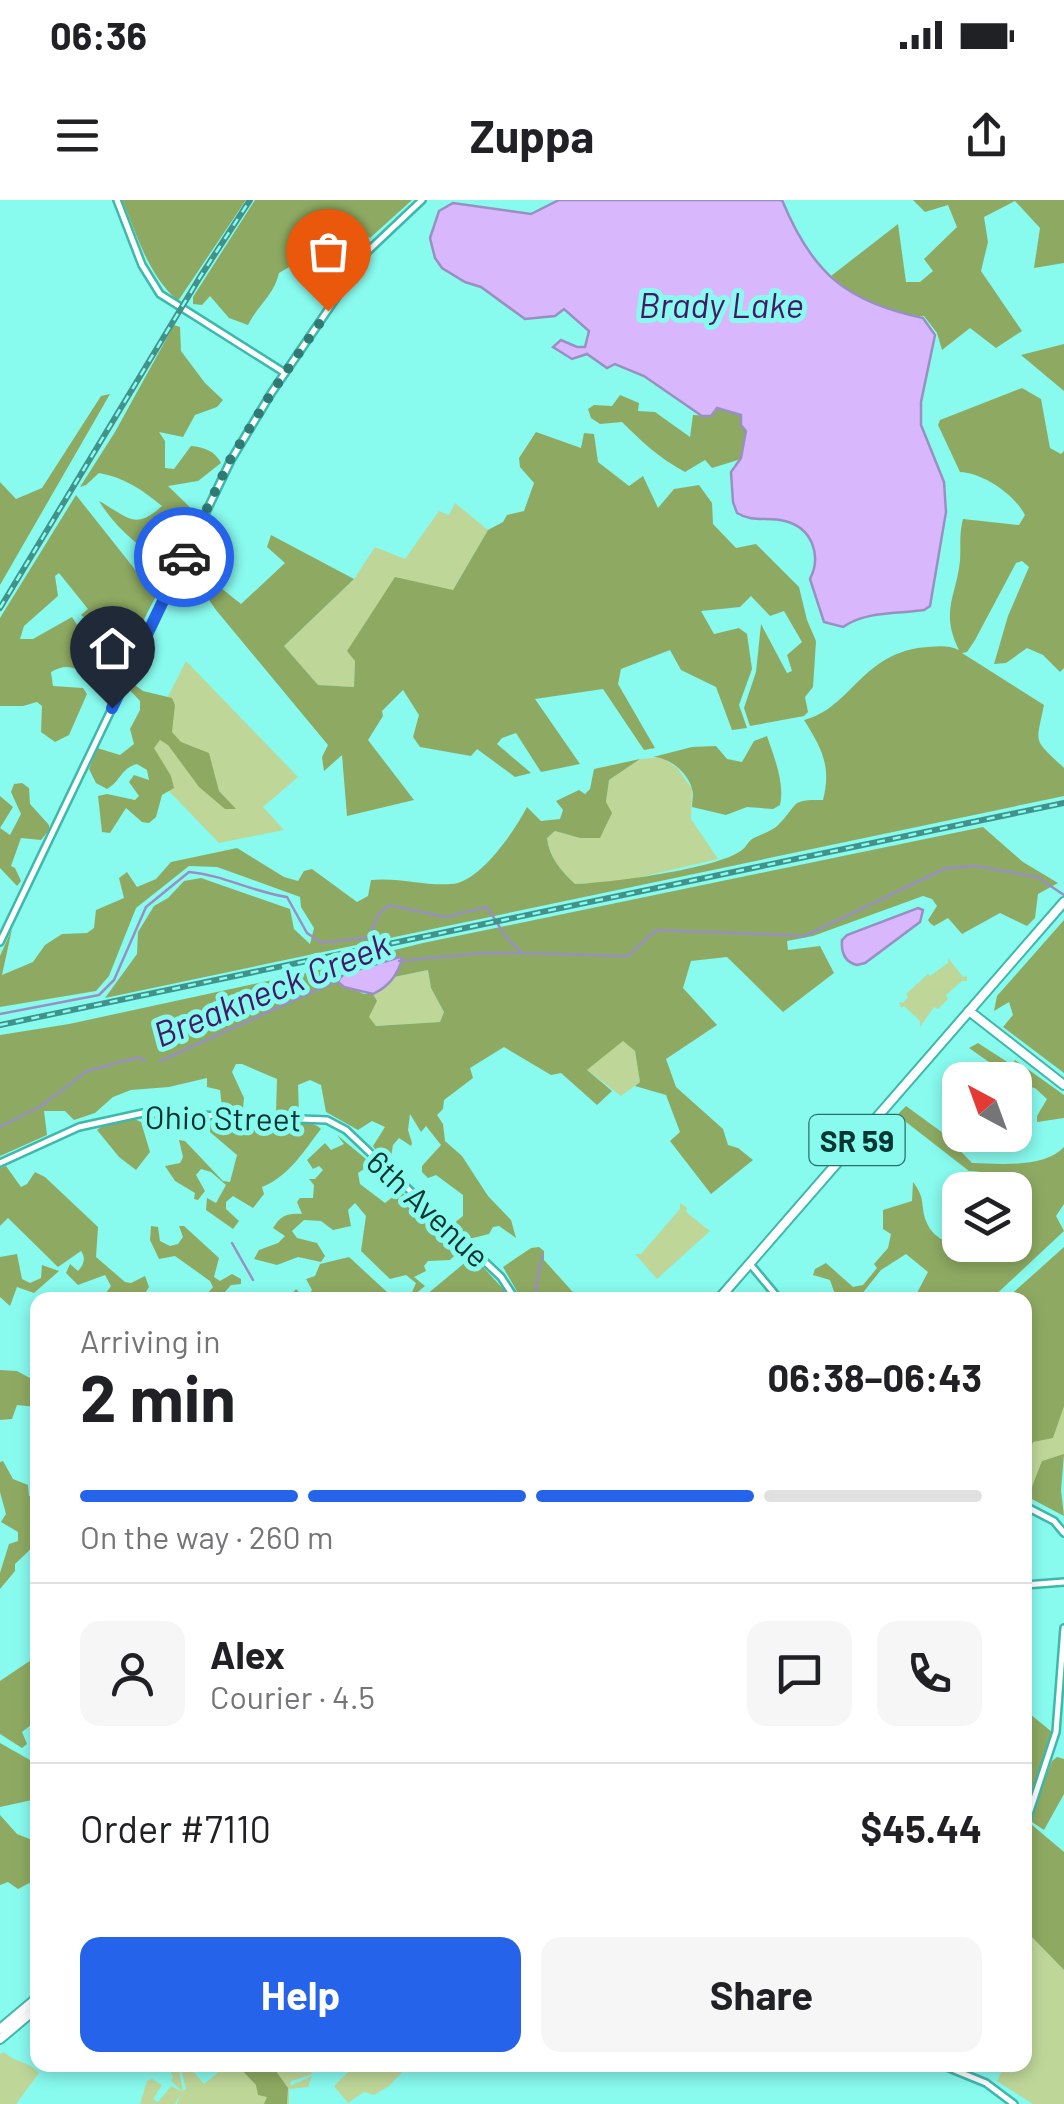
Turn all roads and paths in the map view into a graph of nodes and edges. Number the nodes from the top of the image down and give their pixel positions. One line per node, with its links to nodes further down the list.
1 (118, 200): 3 (street)
2 (422, 200): 3 (street)
3 (285, 373): 5 (street)
4 (1062, 904): 6 (main road, SR 59)
5 (0, 942)
6 (969, 1011): 7 (main road); 10 (main road, SR 59)
7 (1064, 1085)
8 (336, 1122): 9 (street, Ohio Street); 11 (street, 6th Avenue)
9 (0, 1163)
10 (750, 1264): 12 (main road, SR 59); 13 (street)
11 (511, 1292)
12 (725, 1292)
13 (773, 1292)
14 (1032, 1510): 15 (street)
15 (1064, 1533)
16 (1064, 1582): 17 (street)
17 (1032, 1584)
18 (1064, 1628): 19 (street)
19 (1032, 1805)
20 (30, 2004): 22 (main road)
21 (30, 2014): 23 (main road)
22 (0, 2030)
23 (0, 2039)
24 (959, 2072): 25 (street)
25 (1014, 2104)

